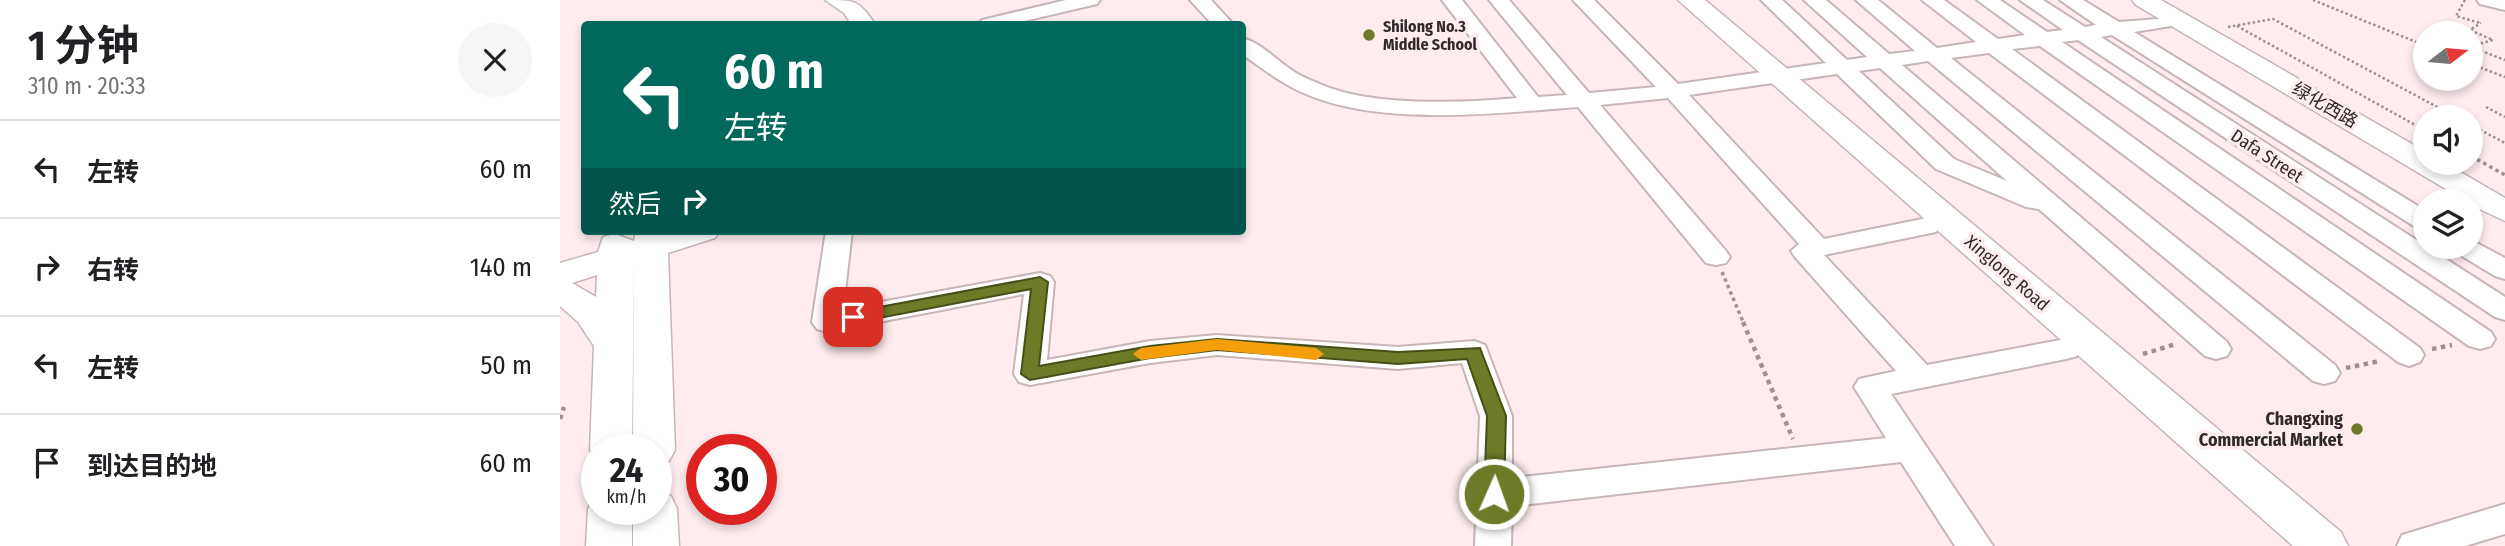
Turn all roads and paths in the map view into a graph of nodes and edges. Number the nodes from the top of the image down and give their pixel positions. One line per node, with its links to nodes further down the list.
1 (1090, 0): 23 (street)
2 (1200, 0): 24 (street)
3 (1452, 0): 48 (street)
4 (1501, 0): 46 (street)
5 (1583, 0): 45 (street)
6 (1672, 0): 44 (main road, Xinglong Road)
7 (1690, 0): 44 (main road, Xinglong Road)
8 (1770, 0): 41 (street)
9 (1814, 0): 40 (street)
10 (1866, 0): 38 (street)
11 (1933, 0): 35 (street)
12 (1987, 0): 32 (street)
13 (2030, 0): 30 (street, Dafa Street)
14 (2070, 0): 28 (street)
15 (2127, 0): 26 (main road, 绿化西路)
16 (2144, 0): 29 (main road, 绿化西路)
17 (2313, 0): 33 (path)
18 (2465, 0): 25 (path)
19 (2487, 0): 21 (street)
20 (854, 4): 22 (main road)
21 (2505, 4)
22 (875, 21)
23 (1002, 21)
24 (1220, 21)
25 (2474, 21)
26 (2164, 22): 28 (street); 56 (main road, 绿化西路)
27 (2236, 25): 29 (path); 47 (path); 51 (path)
28 (2116, 30): 30 (street); 60 (street)
29 (2198, 32): 59 (main road, 绿化西路)
30 (2082, 35): 32 (street); 73 (street, Dafa Street)
31 (2483, 36): 34 (path)
32 (2043, 40): 35 (street); 74 (street)
33 (2413, 41)
34 (2483, 43)
35 (1995, 46): 38 (street); 78 (street)
36 (1246, 47): 48 (street)
37 (2483, 51): 39 (path)
38 (1933, 55): 40 (street); 80 (street)
39 (2505, 60)
40 (1886, 62): 41 (street); 58 (street)
41 (1843, 69): 44 (street); 58 (street)
42 (2483, 69): 43 (path)
43 (2505, 77)
44 (1770, 78): 45 (street); 62 (main road, Xinglong Road); 79 (main road, Xinglong Road)
45 (1674, 92): 46 (street); 66 (street)
46 (1585, 102): 48 (street); 67 (street)
47 (2434, 105)
48 (1534, 106)
49 (2486, 107): 50 (path)
50 (2505, 117)
51 (2413, 124)
52 (2483, 131): 53 (path)
53 (2505, 143)
54 (2483, 163): 55 (path)
55 (2505, 175)
56 (2447, 189)
57 (2483, 210): 61 (main road, 绿化西路)
58 (2058, 211): 75 (street)
59 (2505, 211)
60 (2413, 214)
61 (2505, 223)
62 (1927, 226): 66 (street); 77 (main road, Xinglong Road)
63 (681, 235): 65 (main road)
64 (838, 235): 88 (street)
65 (638, 243): 69 (main road); 71 (main road); 76 (main road); 85 (main road)
66 (1817, 247): 81 (street)
67 (1716, 257): 87 (path)
68 (2483, 257): 70 (street)
69 (560, 260)
70 (2505, 270)
71 (560, 275)
72 (560, 291): 76 (main road)
73 (2505, 310)
74 (2480, 339)
75 (2209, 342): 79 (path)
76 (613, 346): 84 (main road)
77 (2066, 349): 81 (street); 96 (main road, Xinglong Road)
78 (2409, 355)
79 (2113, 364): 97 (main road, Xinglong Road)
80 (2324, 373)
81 (1920, 377): 86 (street)
82 (564, 407): 83 (path)
83 (560, 419)
84 (611, 434)
85 (653, 434)
86 (1911, 448): 87 (street); 95 (street)
87 (1802, 460): 88 (street)
88 (1494, 494): 94 (street)
89 (2505, 519): 98 (street)
90 (610, 525): 92 (main road)
91 (655, 525): 93 (main road)
92 (609, 546)
93 (656, 546)
94 (1493, 546)
95 (1975, 546)
96 (2289, 546)
97 (2325, 546)
98 (2415, 546)

